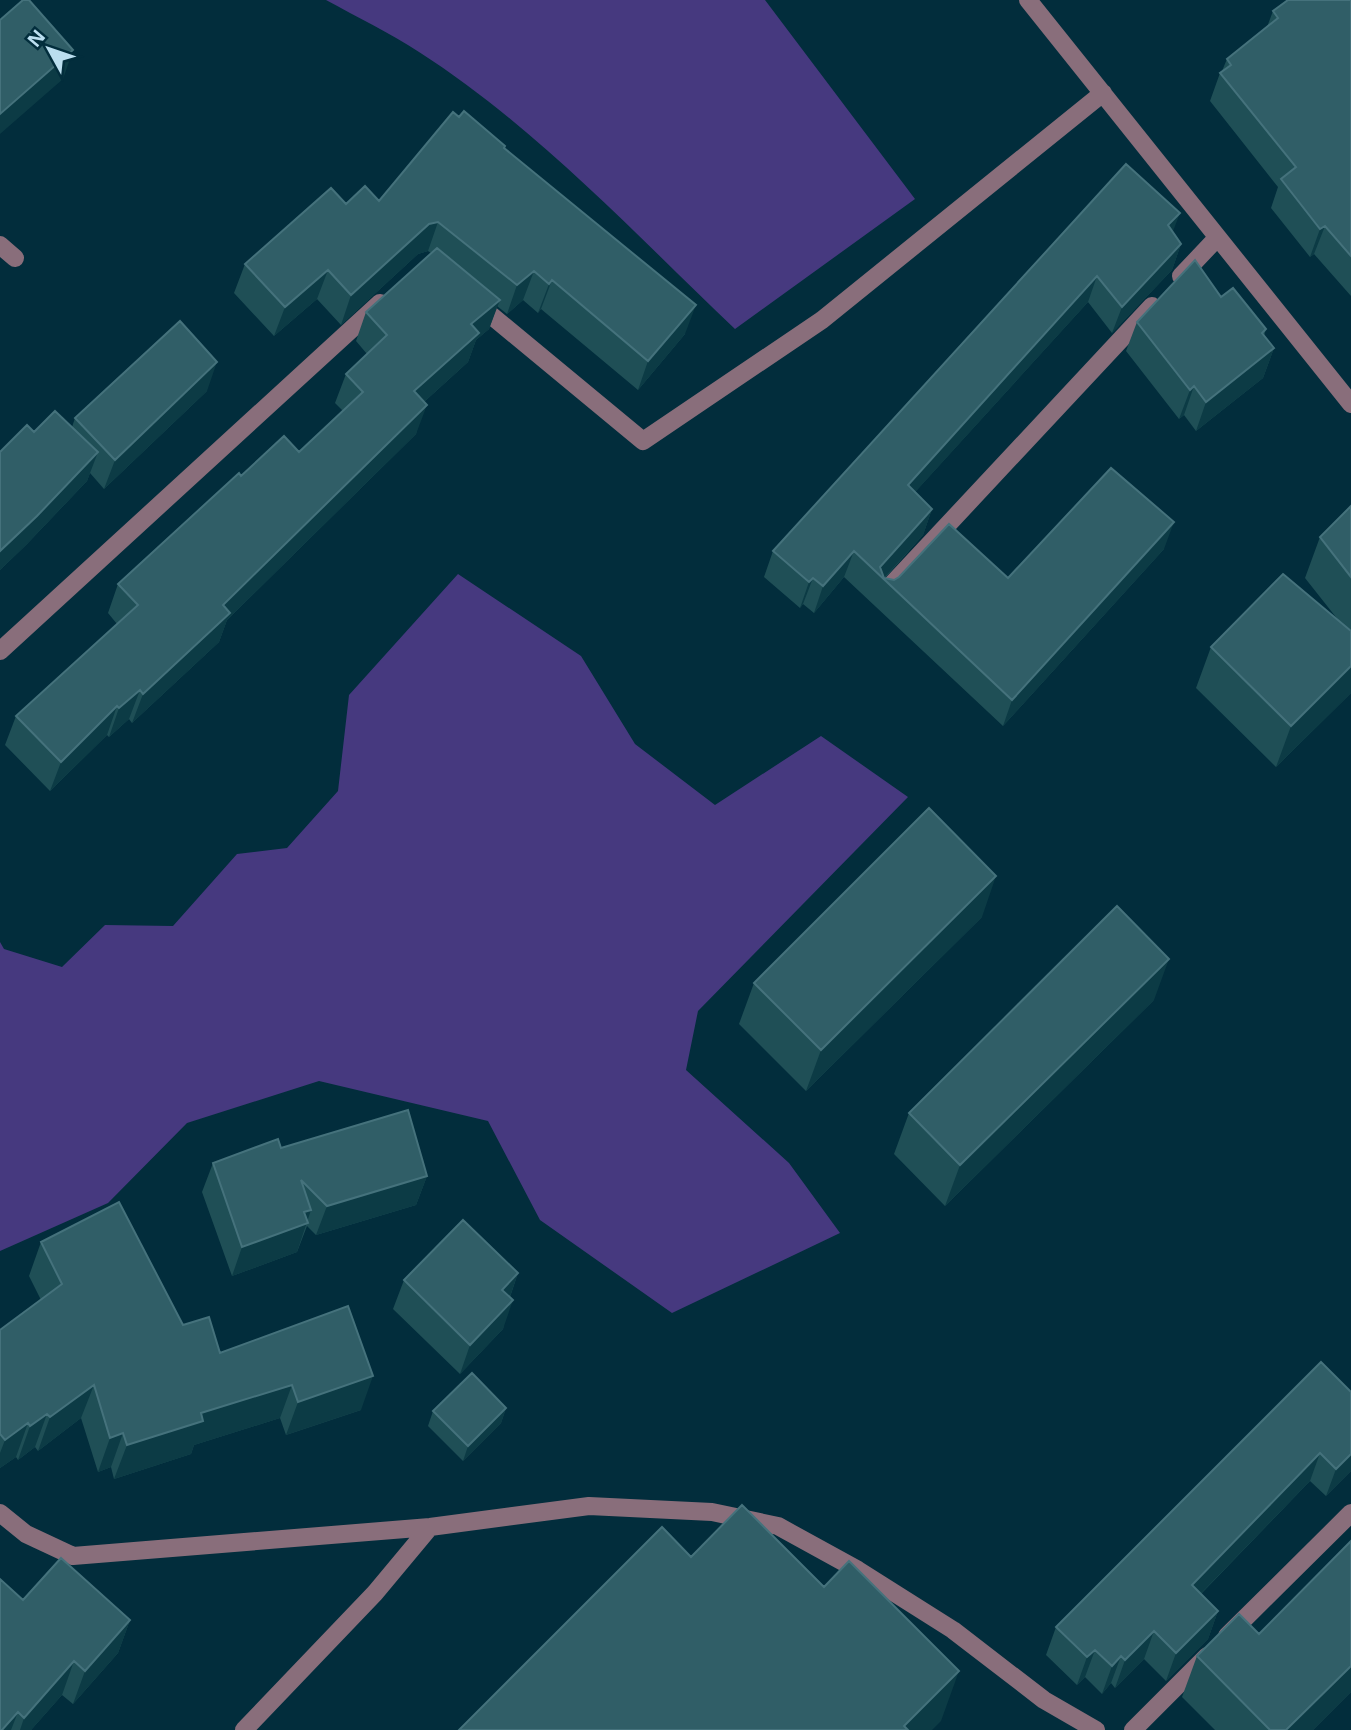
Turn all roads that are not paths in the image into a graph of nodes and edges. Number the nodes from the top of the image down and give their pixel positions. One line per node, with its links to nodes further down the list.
1 (1028, 0): 2 (street)
2 (1103, 93): 3 (street); 6 (street)
3 (1217, 238): 8 (street); 9 (street)
4 (0, 245): 5 (street)
5 (15, 257)
6 (457, 287)
7 (396, 289): 10 (street)
8 (1351, 404)
9 (882, 595)
10 (0, 651)
11 (0, 1513): 13 (street)
12 (1351, 1513): 16 (street)
13 (430, 1527): 14 (street); 15 (street)
14 (244, 1730)
15 (1096, 1730)
16 (1133, 1730)

